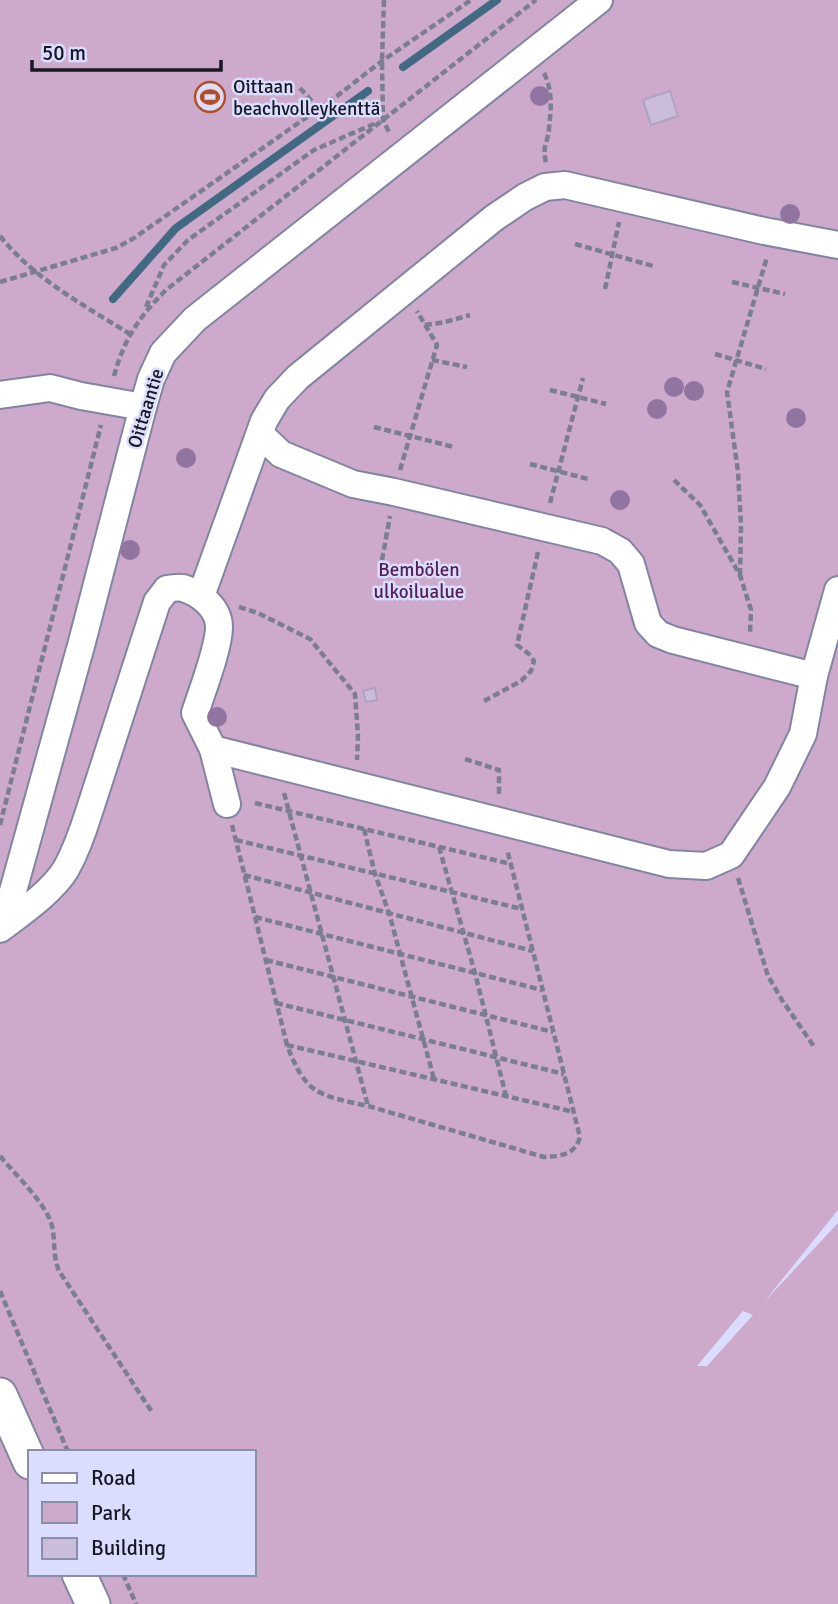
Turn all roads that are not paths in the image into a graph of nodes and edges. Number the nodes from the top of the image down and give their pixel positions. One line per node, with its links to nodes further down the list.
1 (599, 0): 4 (street, Oittaantie)
2 (838, 244): 5 (street)
3 (0, 395): 4 (street)
4 (143, 407): 11 (street, Oittaantie)
5 (260, 434): 7 (street); 8 (street)
6 (838, 590): 8 (street)
7 (201, 596): 9 (street); 11 (street)
8 (814, 676): 9 (street)
9 (213, 749): 10 (street)
10 (227, 804)
11 (2, 916)
12 (0, 1395): 13 (main road)
13 (28, 1458)
14 (80, 1576): 15 (main road)
15 (93, 1604)

